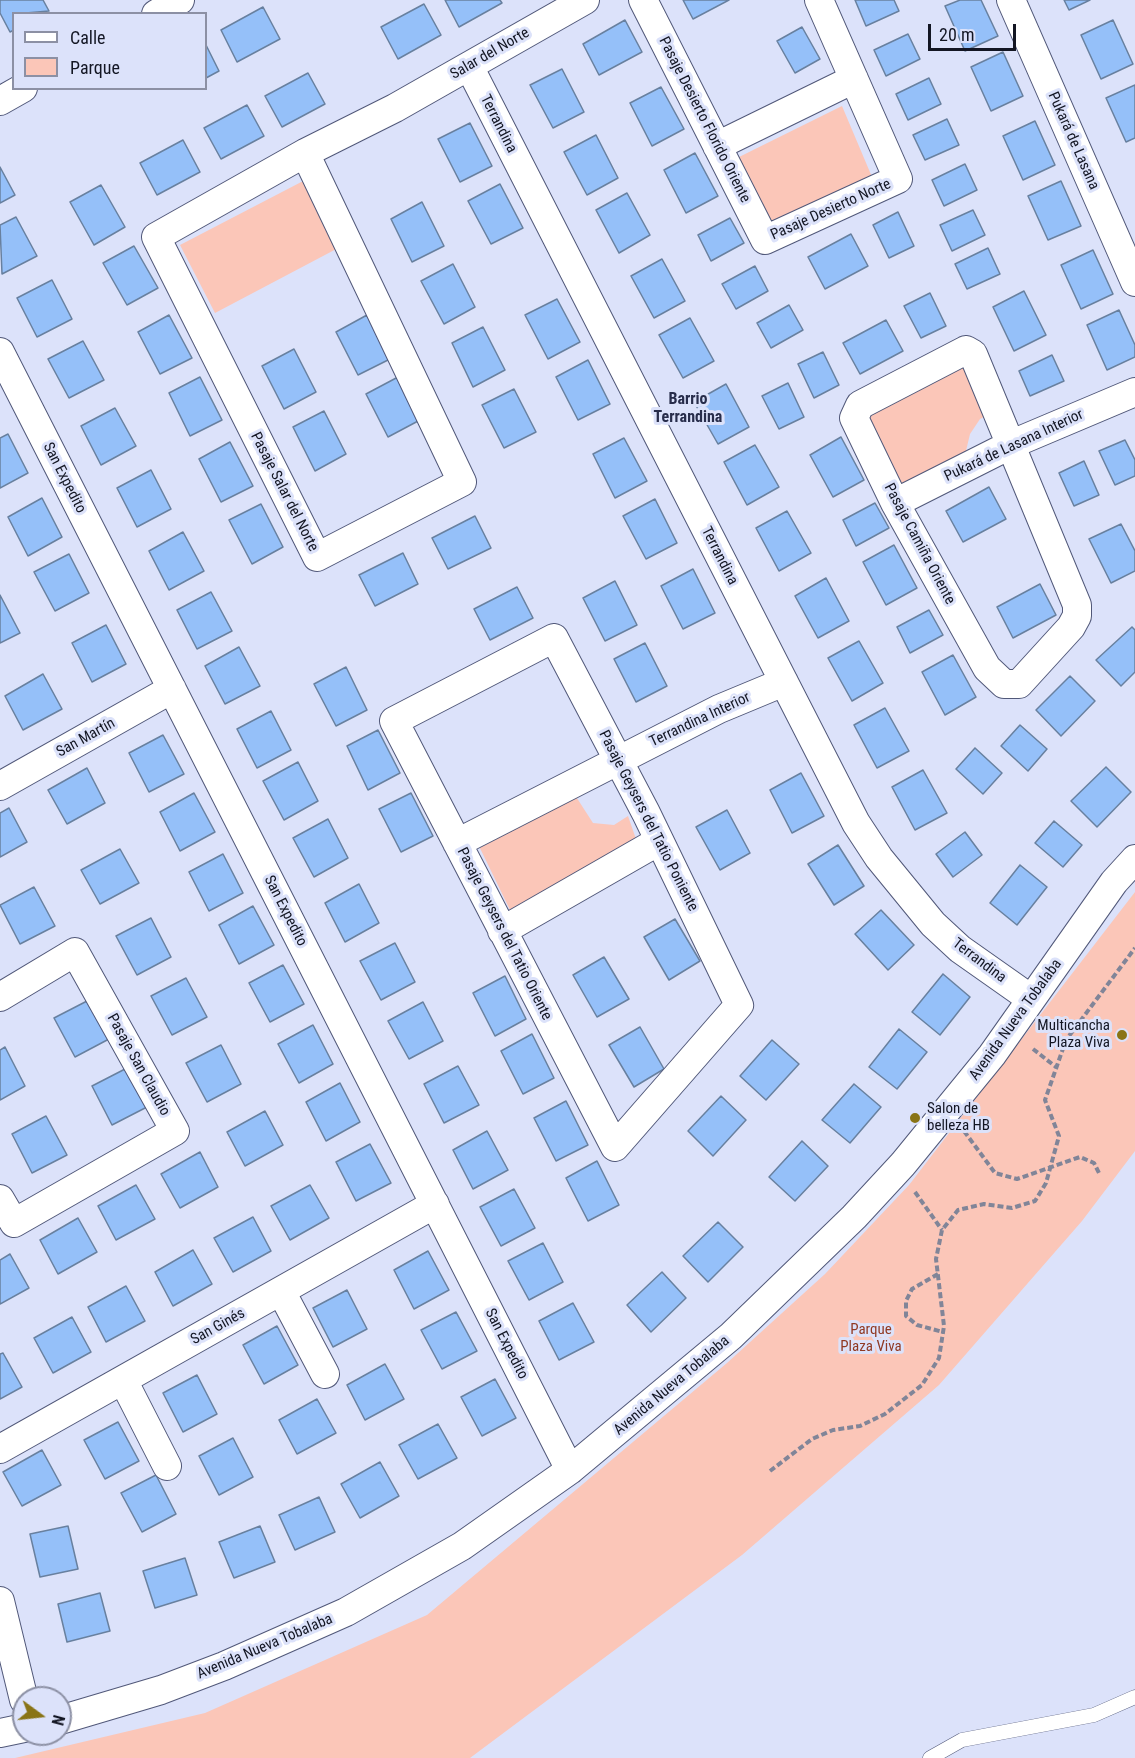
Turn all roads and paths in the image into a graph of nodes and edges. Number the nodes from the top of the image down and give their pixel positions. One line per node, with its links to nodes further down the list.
1 (180, 0): 6 (street)
2 (585, 0): 7 (street, Salar del Norte)
3 (643, 0): 12 (street, Pasaje Desierto Florido Oriente)
4 (819, 0): 8 (street)
5 (1011, 0): 15 (street, Pukará de Lasana)
6 (159, 12)
7 (468, 66): 11 (street, Salar del Norte); 20 (street, Terrandina)
8 (854, 79): 12 (street); 14 (street, Pasaje Desierto Norte)
9 (19, 90): 10 (street)
10 (0, 101)
11 (395, 108): 13 (street, Pasaje Salar del Norte)
12 (717, 146): 14 (street, Pasaje Desierto Florido Oriente)
13 (305, 153): 13 (street, Pasaje Salar del Norte)
14 (765, 240)
15 (1135, 282)
16 (0, 352): 21 (street, San Expedito)
17 (1135, 392): 18 (street, Pukará de Lasana Interior)
18 (1012, 444): 19 (street, Pukará de Lasana Interior); 19 (street, Pasaje Camiña Oriente); 19 (street, Pasaje Camiña Oriente)
19 (895, 502)
20 (784, 682): 23 (street, Terrandina Interior); 31 (street, Terrandina)
21 (172, 689): 24 (street, San Martín); 38 (street, San Expedito)
22 (394, 721): 23 (street, Pasaje Geysers del Tatio Poniente); 26 (street, Pasaje Geysers del Tatio Oriente)
23 (617, 759): 25 (street, Pasaje Geysers del Tatio Poniente); 26 (street, Terrandina Interior)
24 (0, 786)
25 (659, 841): 28 (street); 33 (street, Pasaje Geysers del Tatio Poniente)
26 (457, 843): 28 (street, Pasaje Geysers del Tatio Oriente)
27 (1135, 859): 31 (street, Avenida Nueva Tobalaba)
28 (502, 931): 33 (street, Pasaje Geysers del Tatio Oriente)
29 (1135, 948): 34 (path)
30 (0, 997): 37 (street, Pasaje San Claudio)
31 (1031, 999): 47 (street, Avenida Nueva Tobalaba)
32 (958, 1123): 34 (path)
33 (615, 1147)
34 (1050, 1168): 35 (path); 39 (path)
35 (1100, 1175)
36 (909, 1185): 39 (path)
37 (0, 1199)
38 (435, 1204): 41 (street, San Ginés); 47 (street, San Expedito)
39 (942, 1230): 40 (path)
40 (938, 1274): 42 (path); 42 (path)
41 (281, 1291): 43 (street); 44 (street, San Ginés)
42 (943, 1332): 48 (path)
43 (325, 1374)
44 (123, 1380): 45 (street, San Ginés); 46 (street)
45 (0, 1449)
46 (167, 1466)
47 (570, 1470): 52 (street, Avenida Nueva Tobalaba)
48 (770, 1471)
49 (0, 1601): 50 (street)
50 (21, 1686)
51 (1135, 1697): 53 (lane)
52 (72, 1716)
53 (930, 1758)

